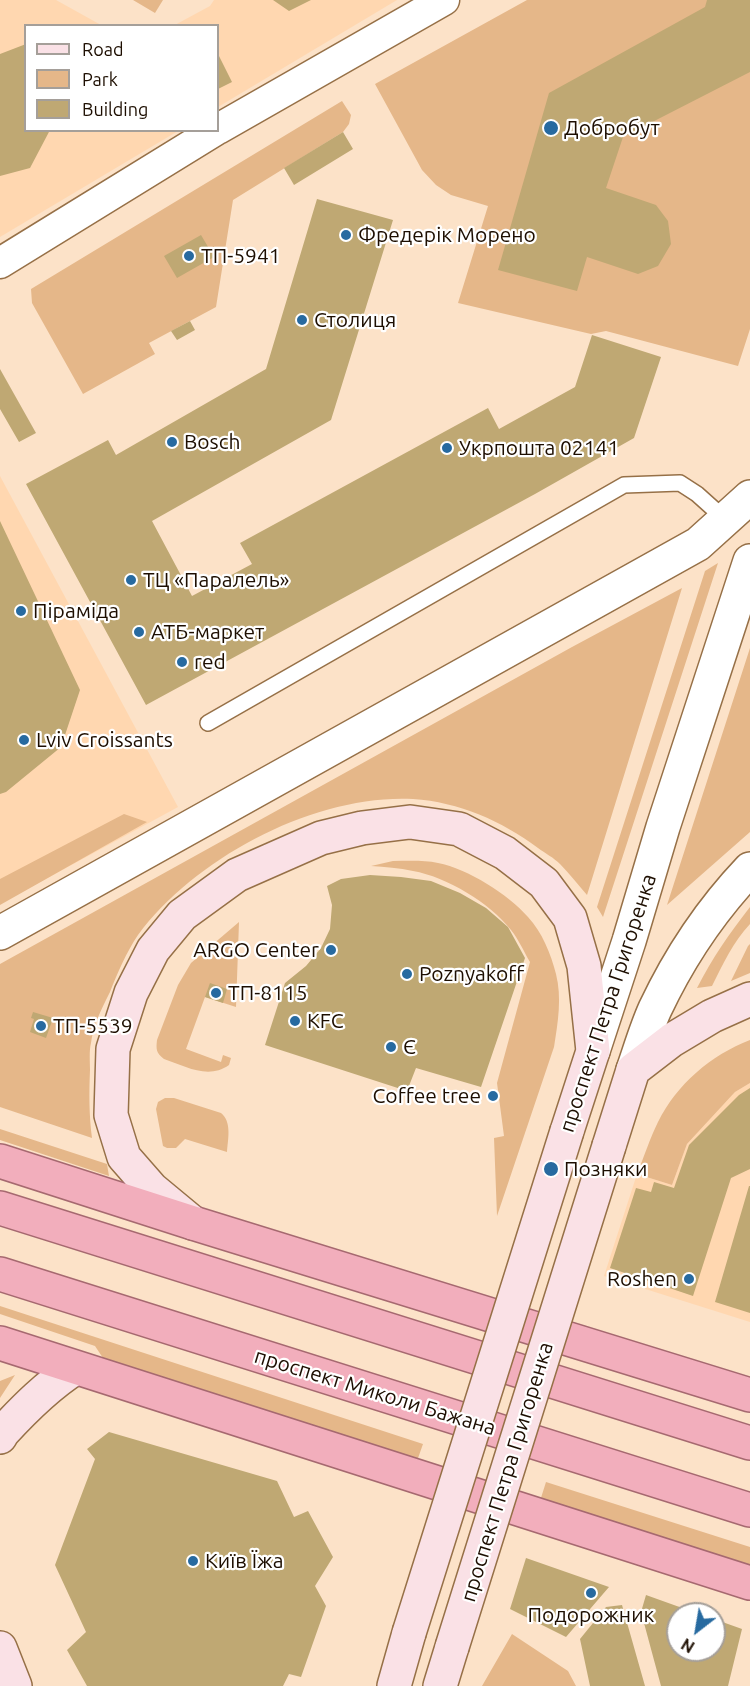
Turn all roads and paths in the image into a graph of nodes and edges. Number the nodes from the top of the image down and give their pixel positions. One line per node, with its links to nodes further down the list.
1 (444, 0): 2 (street)
2 (219, 129)
3 (214, 132): 4 (street)
4 (0, 263)
5 (750, 497): 6 (street)
6 (726, 520): 8 (lane); 10 (street)
7 (750, 561): 12 (street, проспект Петра Григоренка)
8 (208, 723)
9 (750, 869): 13 (street, проспект Петра Григоренка)
10 (0, 933)
11 (750, 999): 13 (main road)
12 (593, 1051): 16 (main road); 27 (main road, проспект Петра Григоренка, bridge)
13 (633, 1070): 28 (main road, проспект Петра Григоренка, bridge)
14 (0, 1161): 16 (highway)
15 (0, 1208): 22 (highway)
16 (193, 1223): 20 (highway)
17 (0, 1274): 23 (highway, проспект Миколи Бажана)
18 (0, 1343): 19 (highway)
19 (75, 1368): 21 (main road); 24 (highway)
20 (750, 1395)
21 (0, 1437)
22 (750, 1443)
23 (750, 1510)
24 (750, 1583)
25 (0, 1648): 26 (main road)
26 (15, 1686)
27 (394, 1686)
28 (440, 1686)

